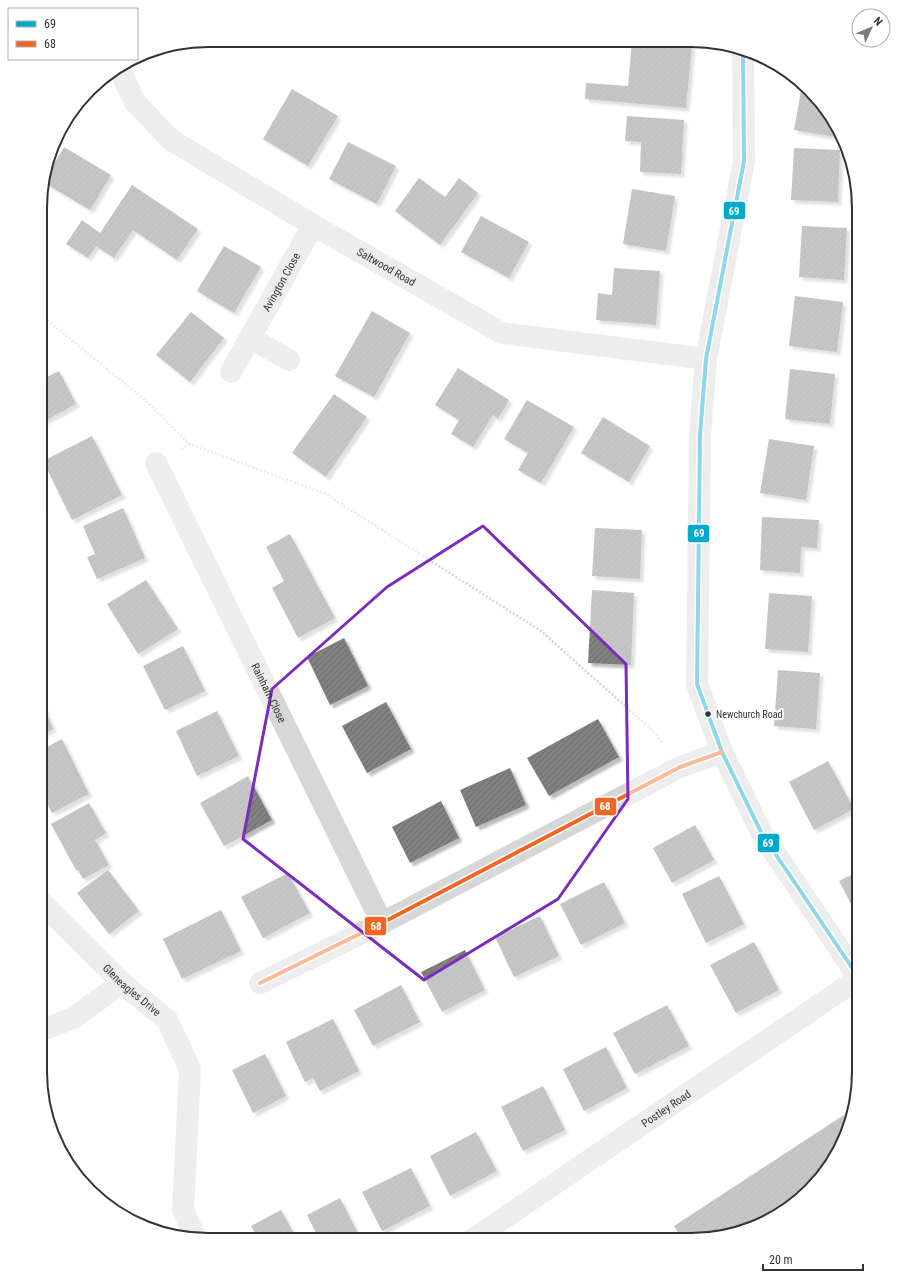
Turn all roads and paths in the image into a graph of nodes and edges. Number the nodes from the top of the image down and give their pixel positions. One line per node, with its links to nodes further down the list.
1 (743, 56): 6 (street)
2 (121, 73): 3 (street, Saltwood Road)
3 (313, 225): 5 (street, Avington Close); 6 (street, Saltwood Road)
4 (47, 320): 11 (path)
5 (250, 338): 7 (street); 8 (street, Avington Close)
6 (706, 358): 10 (street)
7 (289, 360)
8 (231, 372)
9 (156, 464): 13 (street, Rainham Close)
10 (722, 752): 11 (street); 14 (street)
11 (680, 767): 13 (street)
12 (47, 908): 15 (street, Gleneagles Drive)
13 (382, 923): 16 (street)
14 (852, 968)
15 (122, 983): 18 (street); 19 (street, Gleneagles Drive)
16 (260, 983)
17 (852, 983): 20 (street, Postley Road)
18 (47, 1028)
19 (193, 1233)
20 (482, 1233)

